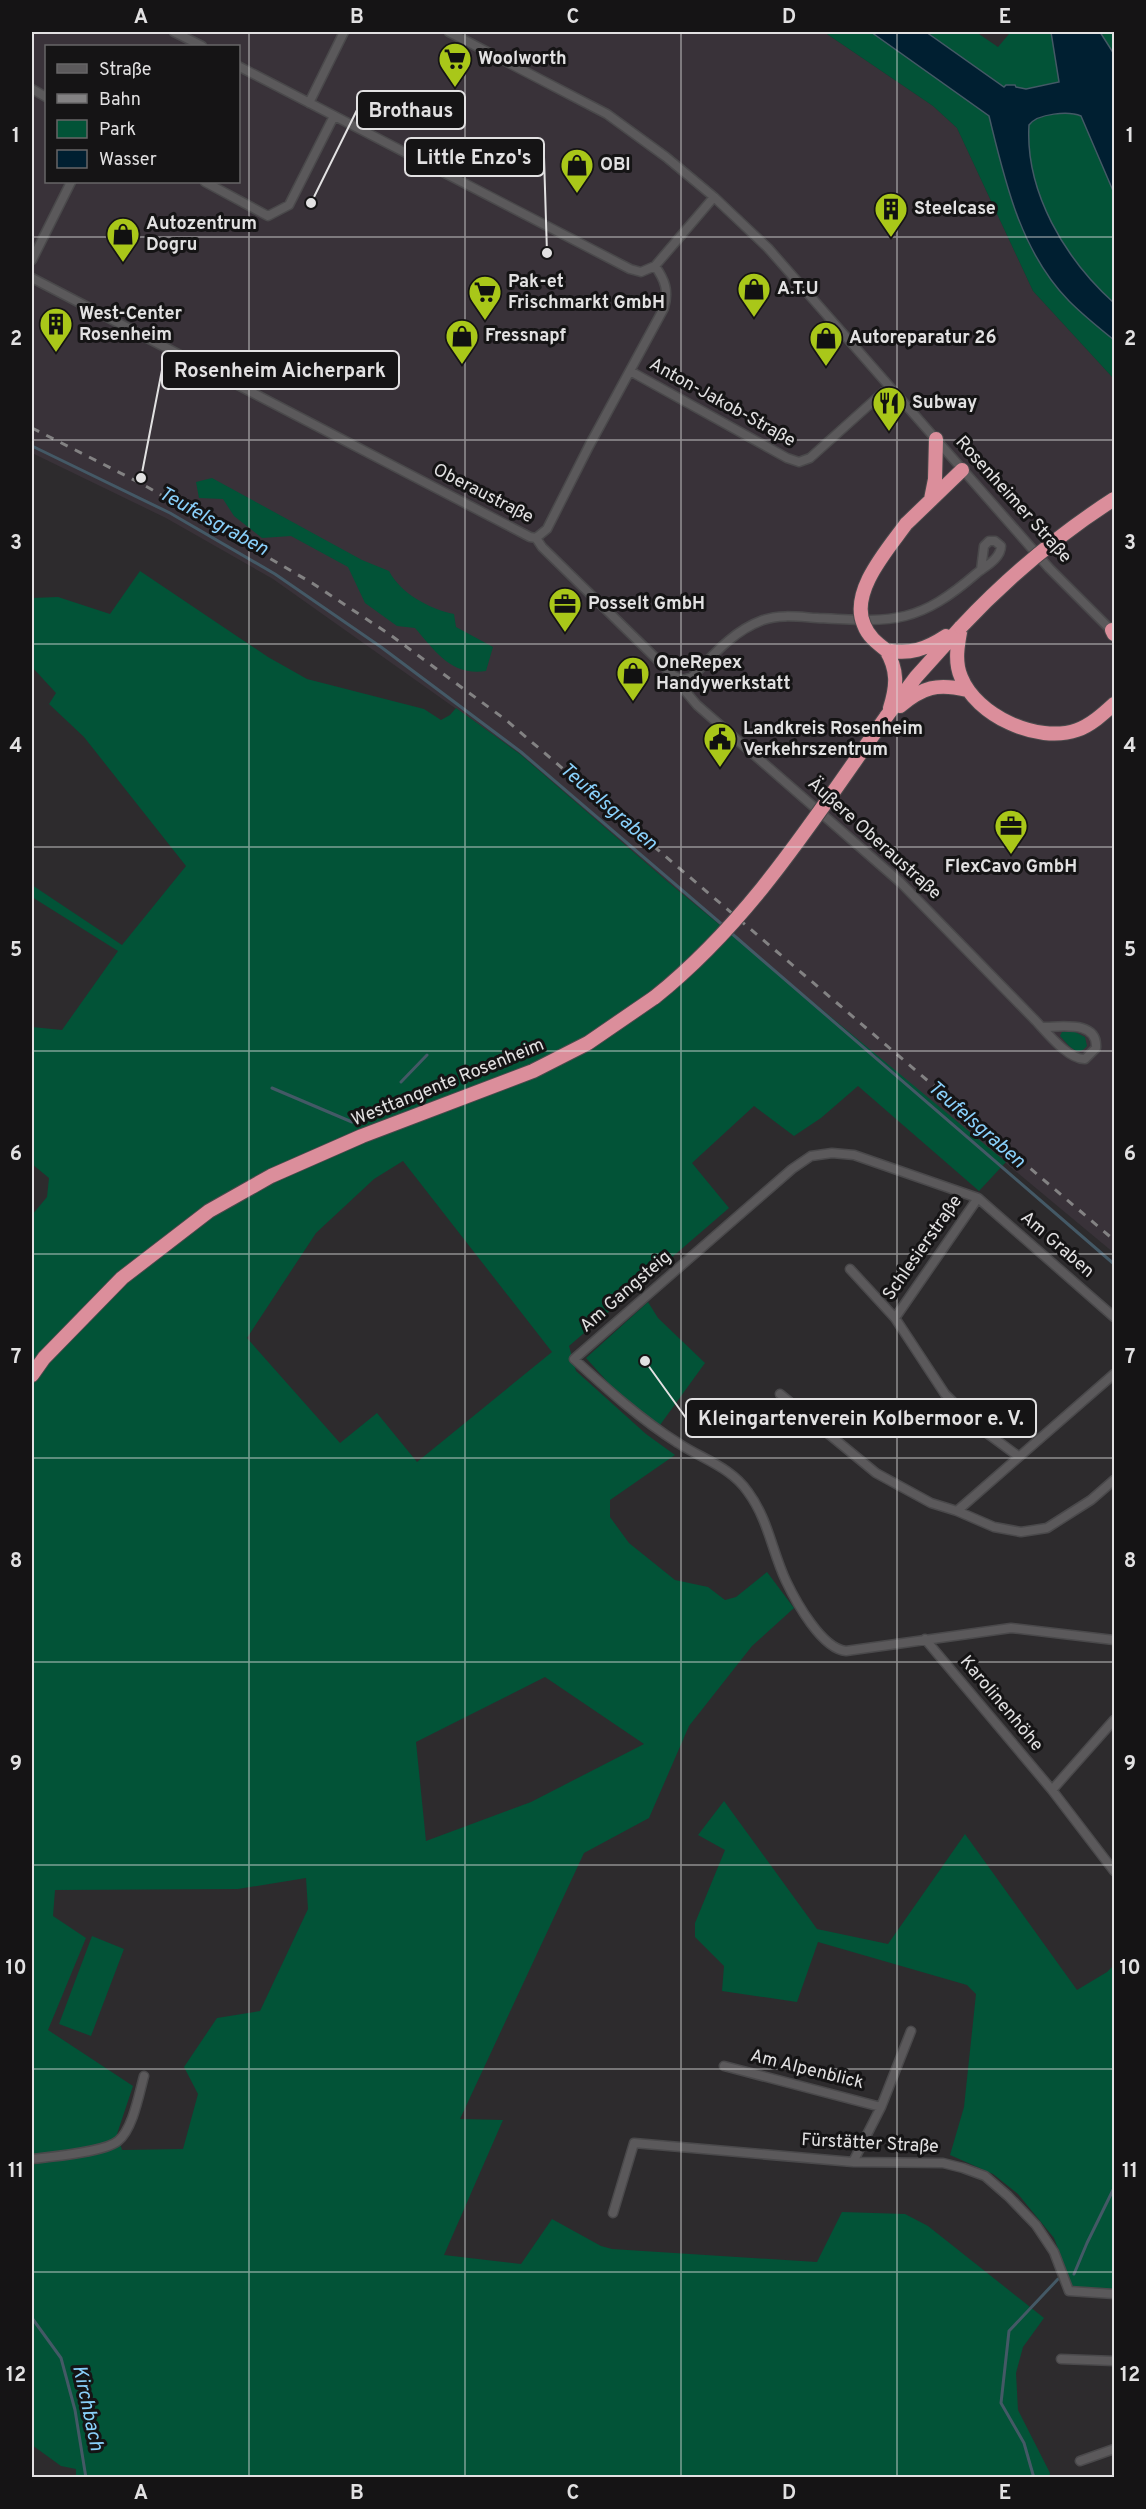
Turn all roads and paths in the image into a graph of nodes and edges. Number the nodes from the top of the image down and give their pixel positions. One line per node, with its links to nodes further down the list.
1 (174, 32): 4 (street)
2 (344, 32): 6 (street)
3 (449, 32): 10 (street, Rosenheimer Straße)
4 (200, 45)
5 (240, 67): 6 (street)
6 (309, 103): 7 (street)
7 (333, 116): 9 (street); 12 (street)
8 (70, 183): 11 (street)
9 (206, 183)
10 (714, 197): 12 (street); 15 (street, Rosenheimer Straße)
11 (32, 260)
12 (655, 266): 14 (street, Anton-Jakob-Straße)
13 (32, 278): 20 (street, Oberaustraße)
14 (630, 371): 15 (street, Anton-Jakob-Straße); 20 (street)
15 (889, 387): 16 (street, Rosenheimer Straße)
16 (936, 439): 17 (street, Rosenheimer Straße); 18 (highway)
17 (962, 470): 18 (highway); 23 (street, Rosenheimer Straße)
18 (931, 499): 24 (highway, bridge)
19 (1114, 499): 22 (highway, Westtangente Rosenheim, bridge)
20 (536, 538): 25 (street, Oberaustraße)
21 (981, 570): 25 (street)
22 (961, 627): 24 (highway); 26 (highway); 28 (highway, Westtangente Rosenheim)
23 (1114, 632)
24 (885, 650): 28 (highway)
25 (682, 680): 29 (street, Äußere Oberaustraße)
26 (967, 690): 27 (highway); 28 (highway)
27 (1114, 704)
28 (886, 717): 35 (highway, Westtangente Rosenheim, bridge)
29 (1043, 1027): 29 (street, Äußere Oberaustraße)
30 (978, 1198): 32 (street, Am Graben); 33 (street, Schlesierstraße); 40 (street, Am Gangsteig)
31 (850, 1269): 33 (street, Schlesierstraße)
32 (1114, 1317)
33 (895, 1318): 37 (street, Schlesierstraße)
34 (1114, 1374): 37 (street)
35 (32, 1375)
36 (780, 1394): 39 (street)
37 (1018, 1456): 39 (street)
38 (1114, 1480): 39 (street)
39 (957, 1510)
40 (787, 1583): 41 (street, Karolinenhöhe)
41 (925, 1639): 42 (street, Karolinenhöhe); 44 (street, Karolinenhöhe)
42 (1114, 1640)
43 (1114, 1720): 44 (street)
44 (1052, 1790): 45 (street, Karolinenhöhe)
45 (1114, 1872)
46 (911, 2031): 49 (street, Am Alpenblick)
47 (724, 2066): 49 (street, Am Alpenblick)
48 (144, 2076): 50 (street)
49 (881, 2107): 51 (street, Am Alpenblick)
50 (32, 2159)
51 (853, 2162): 52 (street, Fürstätter Straße); 53 (street, Fürstätter Straße)
52 (613, 2213)
53 (1114, 2294)
54 (1061, 2359): 55 (street)
55 (1114, 2361)
56 (1114, 2449): 57 (street)
57 (1080, 2460)

